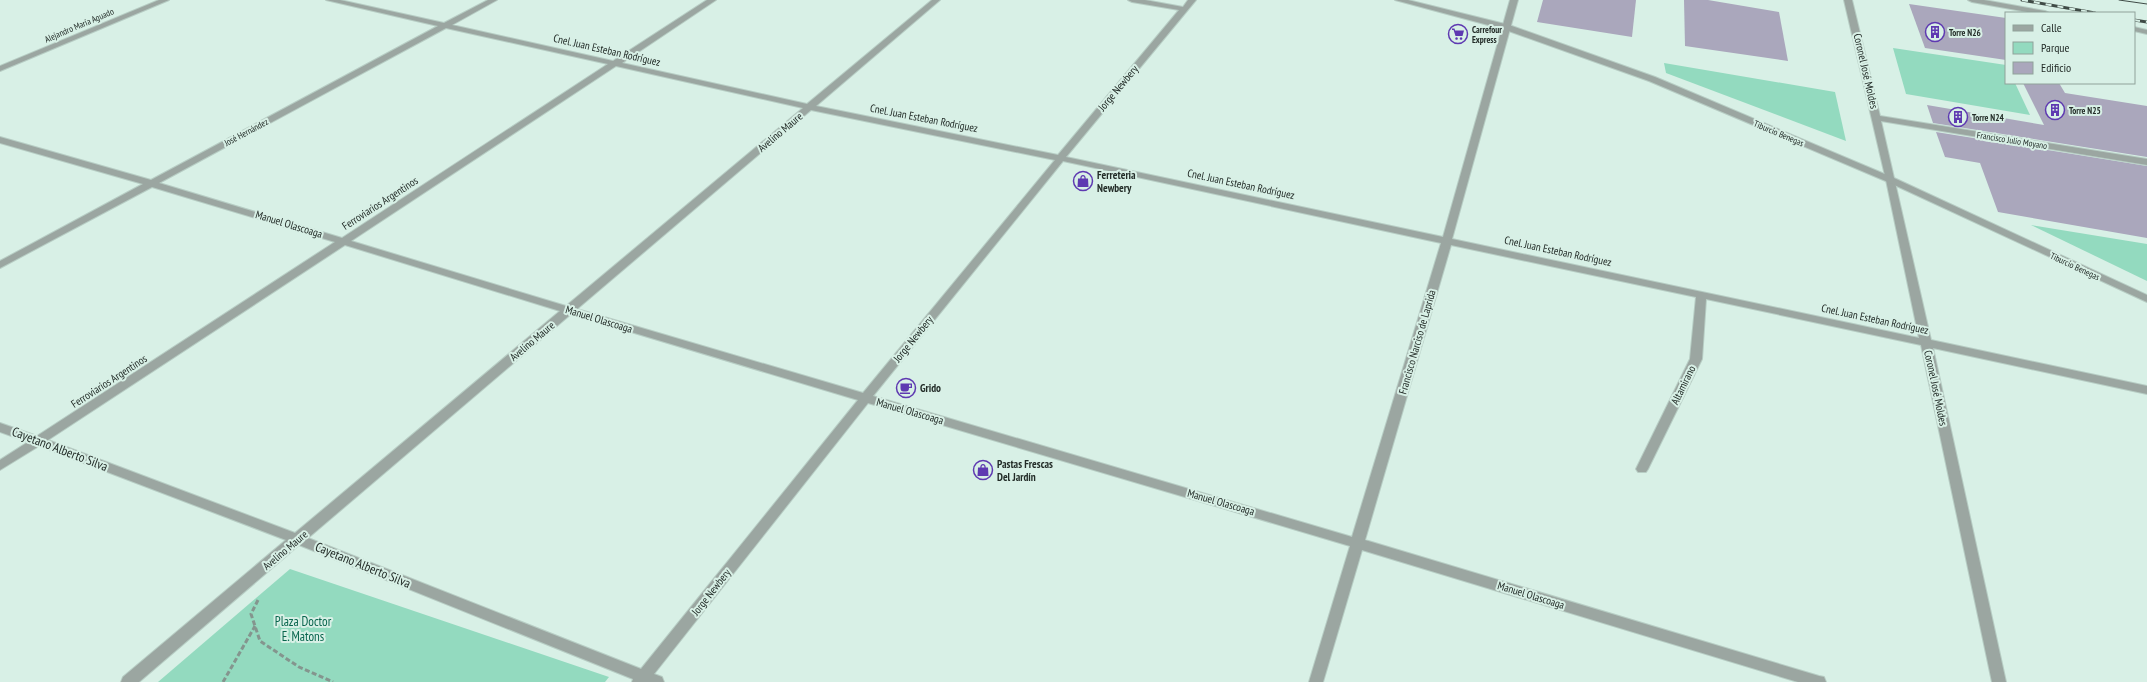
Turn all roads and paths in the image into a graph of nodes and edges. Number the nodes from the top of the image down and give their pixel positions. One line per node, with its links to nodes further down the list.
1 (165, 0): 19 (street, Alejandro María Aguado)
2 (330, 0): 14 (street, Cnel. Juan Esteban Rodríguez)
3 (493, 0): 14 (street, José Hernández)
4 (712, 0): 18 (street, Ferroviarios Argentinos)
5 (936, 0): 20 (street, Avelino Maure)
6 (1132, 0): 12 (street)
7 (1192, 0): 12 (street, Jorge Newbery)
8 (1399, 0): 15 (street, Tiburcio Benegas)
9 (1514, 0): 15 (street, Francisco Narciso de Laprida)
10 (1848, 0): 21 (street, Coronel José Moldes)
11 (1972, 0): 13 (street)
12 (1184, 9): 23 (street, Jorge Newbery)
13 (2039, 12)
14 (445, 26): 18 (street, Cnel. Juan Esteban Rodríguez); 26 (street, José Hernández)
15 (1506, 27): 25 (street, Tiburcio Benegas); 27 (street, Francisco Narciso de Laprida)
16 (2135, 29): 17 (street)
17 (2147, 32)
18 (614, 64): 20 (street, Cnel. Juan Esteban Rodríguez); 28 (street, Ferroviarios Argentinos)
19 (0, 69)
20 (809, 107): 23 (street, Cnel. Juan Esteban Rodríguez); 32 (street, Avelino Maure)
21 (1877, 118): 24 (street, Francisco Julio Moyano); 25 (street, Coronel José Moldes)
22 (0, 140): 26 (street, Manuel Olascoaga)
23 (1059, 158): 27 (street, Cnel. Juan Esteban Rodríguez); 35 (street, Jorge Newbery)
24 (2147, 162)
25 (1891, 180): 31 (street, Tiburcio Benegas); 33 (street, Coronel José Moldes)
26 (153, 183): 28 (street, Manuel Olascoaga); 29 (street, José Hernández)
27 (1447, 240): 30 (street, Cnel. Juan Esteban Rodríguez); 41 (street, Francisco Narciso de Laprida)
28 (344, 241): 32 (street, Manuel Olascoaga); 37 (street, Ferroviarios Argentinos)
29 (0, 265)
30 (1701, 294): 33 (street, Cnel. Juan Esteban Rodríguez); 39 (street, Altamirano)
31 (2147, 299)
32 (569, 310): 35 (street, Manuel Olascoaga); 40 (street, Avelino Maure)
33 (1926, 342): 34 (street, Cnel. Juan Esteban Rodríguez); 51 (street, Coronel José Moldes)
34 (2147, 390)
35 (865, 398): 41 (street, Manuel Olascoaga); 44 (street, Jorge Newbery)
36 (0, 427): 37 (street, Cayetano Alberto Silva)
37 (39, 441): 38 (street, Ferroviarios Argentinos); 40 (street, Cayetano Alberto Silva)
38 (0, 466)
39 (1642, 469)
40 (297, 539): 44 (street, Cayetano Alberto Silva); 45 (street, Avelino Maure)
41 (1358, 542): 49 (street, Francisco Narciso de Laprida); 50 (street, Manuel Olascoaga)
42 (260, 594): 43 (path)
43 (255, 626): 46 (path); 47 (path)
44 (641, 679): 48 (street, Cayetano Alberto Silva)
45 (128, 682)
46 (223, 682)
47 (333, 682)
48 (657, 682)
49 (1316, 682)
50 (1819, 682)
51 (2000, 682)

